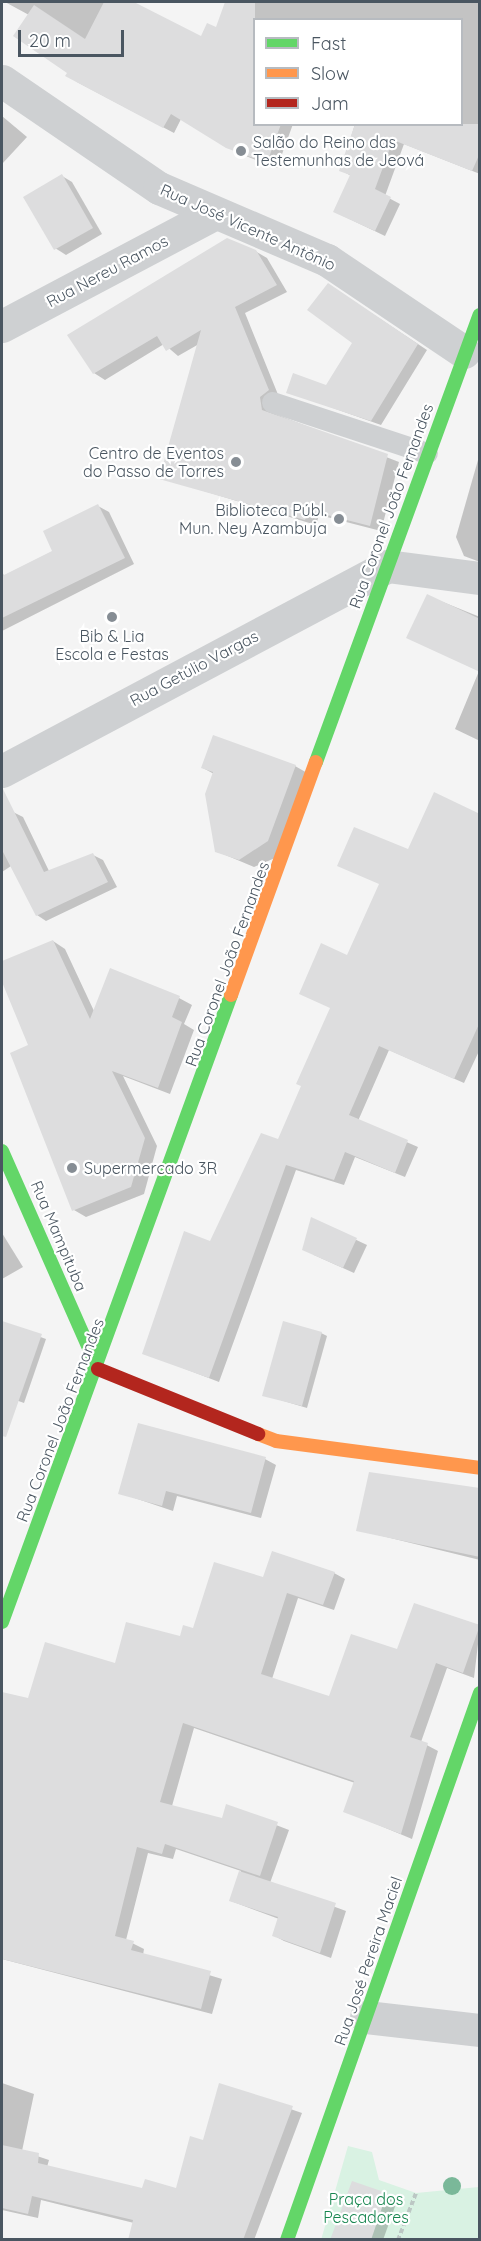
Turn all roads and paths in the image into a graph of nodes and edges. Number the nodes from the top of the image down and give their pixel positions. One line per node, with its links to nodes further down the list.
1 (2, 81): 2 (street, Rua José Vicente Antônio)
2 (212, 215): 4 (street, Rua Nereu Ramos); 5 (street, Rua José Vicente Antônio)
3 (480, 315): 5 (street, Rua Coronel João Fernandes)
4 (2, 326)
5 (464, 352): 7 (street, Rua Coronel João Fernandes)
6 (272, 402): 7 (lane)
7 (427, 453): 8 (street, Rua Coronel João Fernandes)
8 (387, 566): 9 (street); 10 (street, Rua Getúlio Vargas); 13 (street, Rua Coronel João Fernandes)
9 (480, 578)
10 (2, 771)
11 (2, 1151): 12 (street, Rua Mampituba)
12 (11, 1191): 13 (street, Rua Mampituba)
13 (98, 1369): 14 (street); 15 (street, Rua Coronel João Fernandes)
14 (480, 1468)
15 (2, 1622)
16 (480, 1693): 17 (street, Rua José Pereira Maciel)
17 (366, 2017): 18 (street); 20 (street, Rua José Pereira Maciel)
18 (480, 2030)
19 (416, 2193): 21 (path)
20 (287, 2240)
21 (398, 2240)

